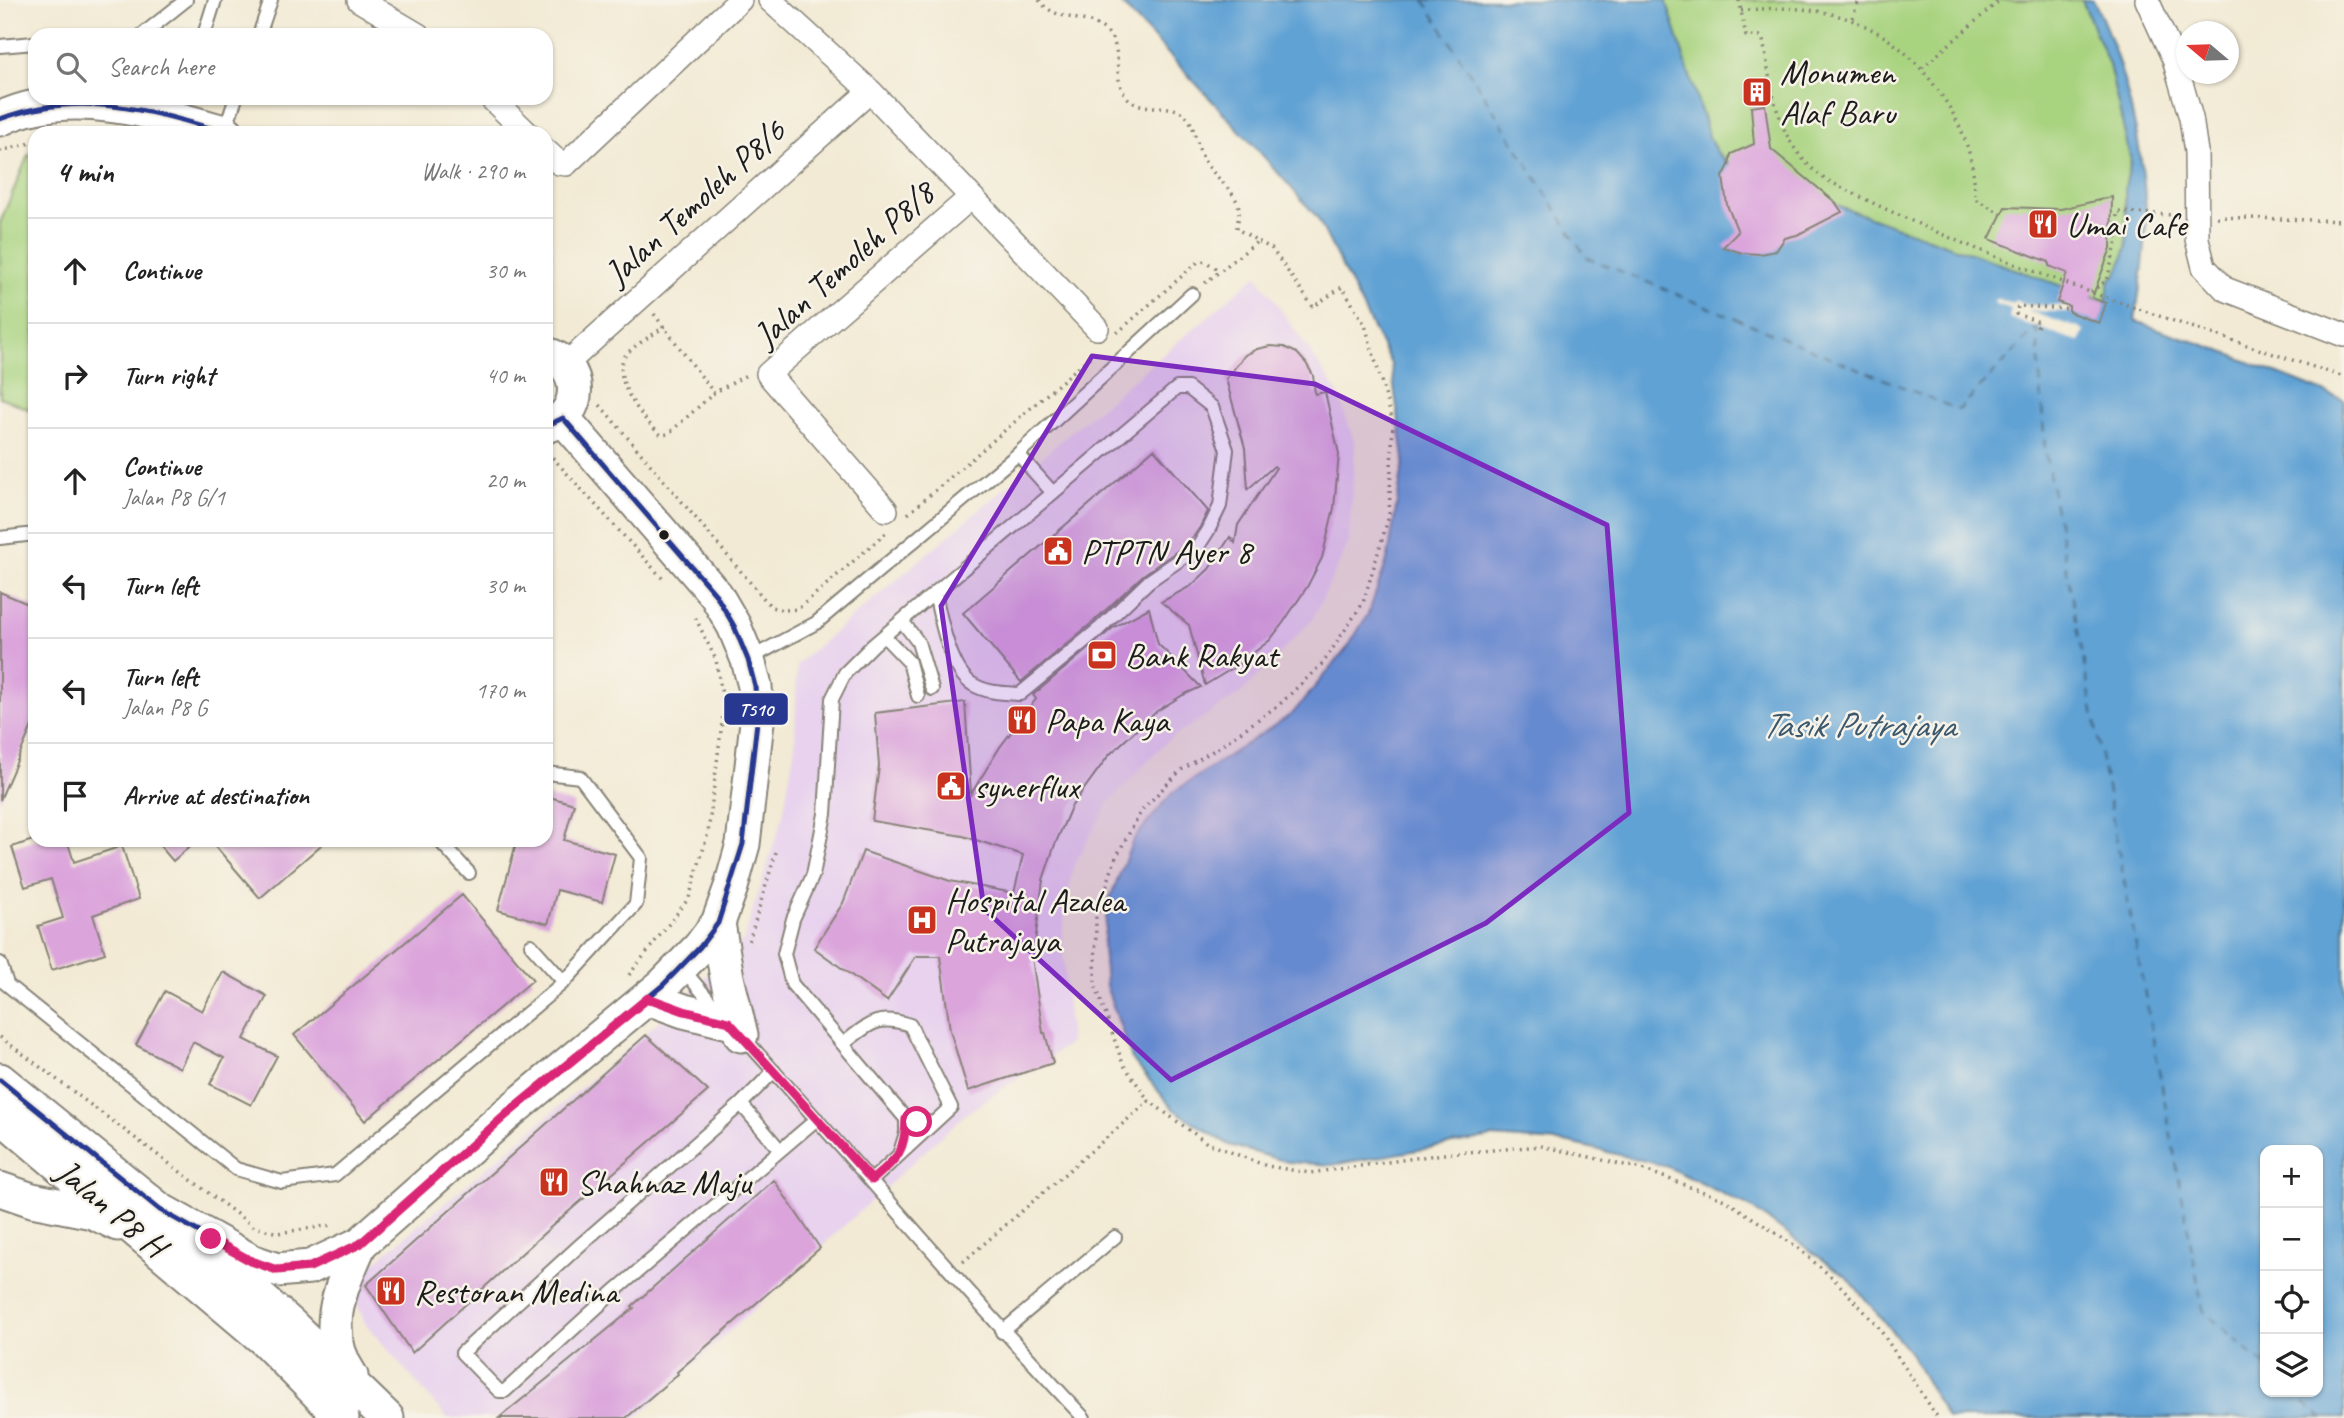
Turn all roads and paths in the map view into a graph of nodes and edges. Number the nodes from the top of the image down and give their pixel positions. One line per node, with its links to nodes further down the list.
1 (186, 0): 14 (lane)
2 (215, 0): 15 (lane)
3 (271, 0): 16 (lane)
4 (359, 0): 17 (street)
5 (740, 0): 33 (street)
6 (769, 0): 21 (street)
7 (1039, 0): 36 (path)
8 (1739, 0): 12 (path)
9 (1859, 0): 13 (path)
10 (2000, 0): 20 (path)
11 (2147, 0): 45 (street)
12 (1741, 11): 13 (path); 38 (path)
13 (1852, 18): 20 (path)
14 (151, 28)
15 (206, 28)
16 (261, 28)
17 (406, 28)
18 (28, 44): 19 (lane)
19 (0, 46)
20 (1922, 68): 35 (path)
21 (870, 91): 34 (street); 41 (street, Jalan Temoleh P8/6)
22 (47, 105): 27 (street)
23 (115, 105): 26 (street)
24 (234, 105): 29 (lane)
25 (498, 105): 30 (street)
26 (165, 110): 28 (street)
27 (0, 119)
28 (207, 126)
29 (227, 126)
30 (520, 126)
31 (28, 144): 32 (path)
32 (0, 151)
33 (553, 157)
34 (970, 198): 46 (street); 48 (street, Jalan Temoleh P8/8)
35 (2002, 214)
36 (1258, 241): 37 (path); 84 (path)
37 (1218, 270): 40 (path); 46 (path)
38 (2077, 287): 39 (path); 49 (path)
39 (2075, 292)
40 (1192, 294): 53 (lane)
41 (641, 299): 43 (path); 47 (street, Jalan Temoleh P8/6)
42 (2069, 309): 44 (path)
43 (665, 326): 50 (path); 50 (path)
44 (2036, 327)
45 (2344, 335)
46 (1101, 340): 56 (path)
47 (556, 359): 52 (street)
48 (768, 374): 50 (path); 56 (street, Jalan Temoleh P8/8)
49 (2344, 377)
50 (714, 393)
51 (595, 397): 56 (path)
52 (554, 422): 64 (street)
53 (1018, 454): 55 (lane); 64 (lane)
54 (553, 458): 59 (path)
55 (1053, 493): 60 (lane); 60 (lane)
56 (893, 520)
57 (28, 535): 58 (lane)
58 (0, 538)
59 (671, 588)
60 (935, 593): 62 (lane)
61 (690, 608): 78 (path)
62 (902, 621): 63 (lane); 65 (lane)
63 (884, 636): 66 (lane); 81 (lane)
64 (748, 660): 71 (street)
65 (932, 689)
66 (918, 696)
67 (553, 774): 77 (lane)
68 (445, 847): 70 (lane)
69 (776, 852): 73 (path)
70 (469, 873)
71 (718, 923): 75 (street); 79 (street)
72 (531, 945): 77 (lane)
73 (748, 951)
74 (0, 963): 76 (lane)
75 (681, 967): 78 (street); 79 (lane)
76 (3, 981): 77 (lane)
77 (564, 982)
78 (634, 991): 79 (street); 95 (street)
79 (735, 1028): 82 (lane)
80 (0, 1037): 95 (path)
81 (842, 1044): 88 (lane); 89 (lane)
82 (774, 1071): 85 (lane); 87 (lane)
83 (0, 1080): 94 (street, Jalan P8 H)
84 (1149, 1101): 97 (path); 101 (path)
85 (741, 1104): 90 (lane); 90 (lane)
86 (0, 1115): 94 (street, Jalan P8 H)
87 (817, 1119): 90 (lane); 92 (lane)
88 (906, 1119): 89 (lane); 91 (lane)
89 (933, 1123): 91 (lane)
90 (780, 1150)
91 (899, 1156): 92 (lane)
92 (872, 1180): 97 (lane)
93 (0, 1189): 94 (street)
94 (151, 1222): 95 (street); 99 (street, Jalan P8 H)
95 (349, 1234): 99 (street)
96 (1115, 1237): 98 (lane)
97 (950, 1272): 98 (lane)
98 (1002, 1332): 100 (lane)
99 (365, 1411)
100 (1084, 1418)
101 (1938, 1418)

